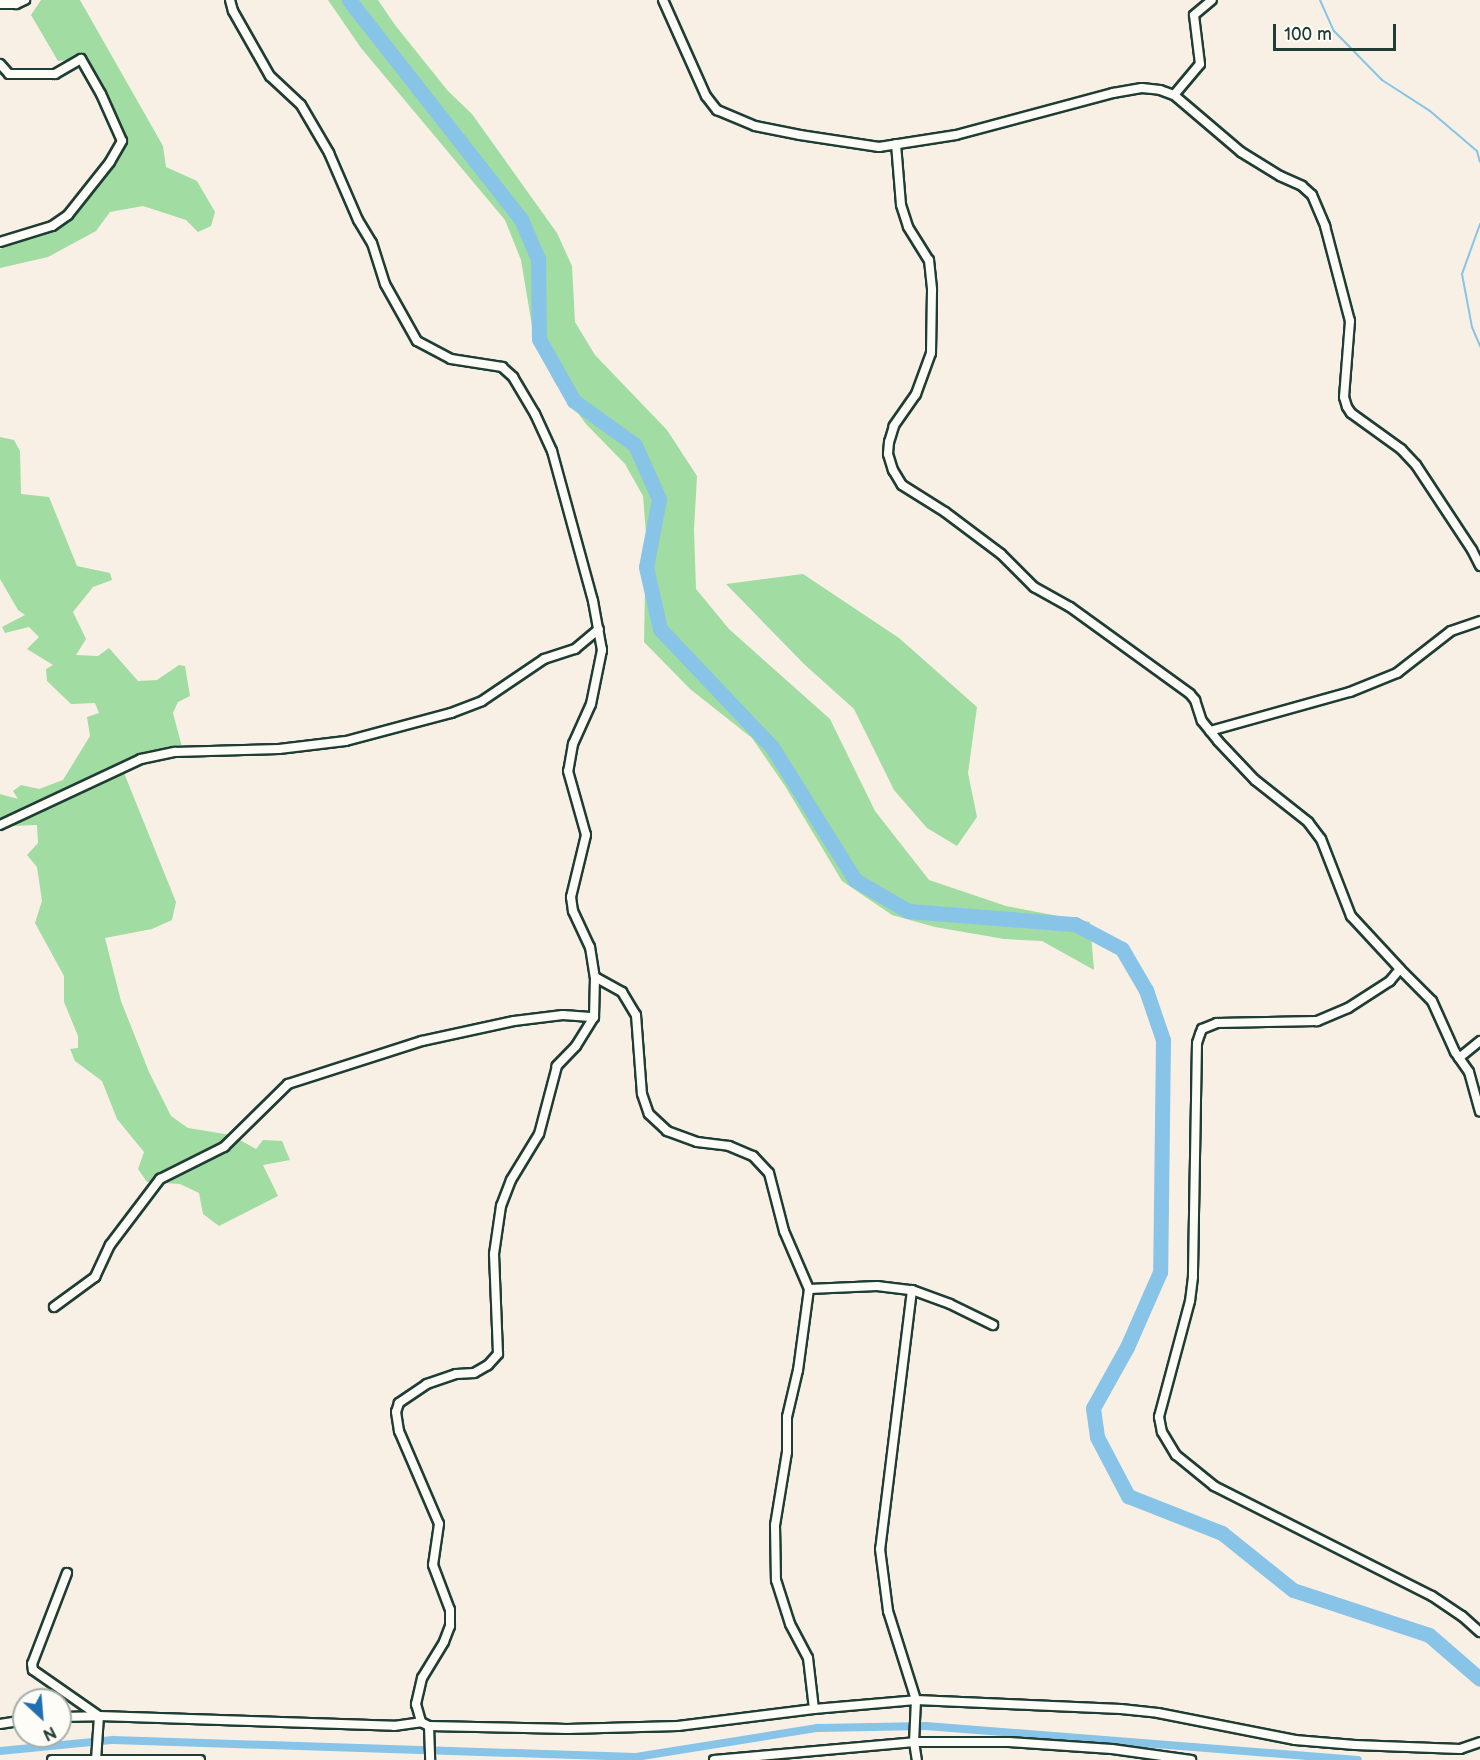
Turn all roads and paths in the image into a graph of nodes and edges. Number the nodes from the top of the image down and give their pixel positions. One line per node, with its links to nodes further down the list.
1 (25, 0): 5 (street)
2 (230, 0): 12 (street)
3 (663, 0): 8 (street)
4 (1212, 0): 7 (street)
5 (0, 4)
6 (0, 64): 9 (street)
7 (1174, 95): 8 (street); 10 (street)
8 (896, 144): 13 (street)
9 (0, 242)
10 (1480, 566)
11 (1480, 621): 13 (street)
12 (599, 629): 14 (street); 16 (street)
13 (1210, 731): 15 (street)
14 (0, 825)
15 (1400, 969): 19 (street); 26 (street)
16 (595, 978): 17 (street); 21 (street)
17 (594, 1017): 23 (street); 31 (street)
18 (1480, 1041): 19 (street)
19 (1459, 1058): 20 (street)
20 (1480, 1112)
21 (809, 1289): 22 (street); 28 (street)
22 (912, 1290): 24 (street); 27 (street)
23 (54, 1307)
24 (993, 1325)
25 (67, 1573): 30 (street)
26 (1480, 1632)
27 (916, 1700): 28 (street); 32 (street); 33 (street)
28 (814, 1709): 31 (street)
29 (72, 1718): 30 (street)
30 (100, 1720): 31 (street); 35 (street)
31 (425, 1724): 38 (street)
32 (914, 1742): 34 (street); 40 (street); 41 (street)
33 (1478, 1745)
34 (747, 1758): 39 (street)
35 (97, 1759): 36 (street); 37 (street)
36 (52, 1760)
37 (200, 1760)
38 (430, 1760)
39 (714, 1760)
40 (917, 1760)
41 (1191, 1760)

